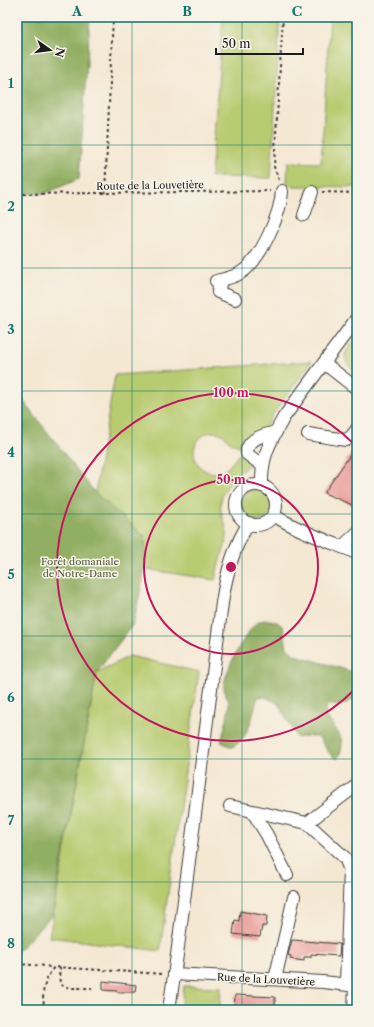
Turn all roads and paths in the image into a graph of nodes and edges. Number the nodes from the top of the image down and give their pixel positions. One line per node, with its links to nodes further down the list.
1 (113, 17): 7 (path)
2 (283, 17): 5 (path)
3 (357, 146): 4 (path)
4 (356, 153)
5 (282, 190): 7 (path, Route de la Louvetière); 10 (street)
6 (312, 192): 9 (street)
7 (105, 193): 8 (path, Route de la Louvetière)
8 (17, 194)
9 (304, 215)
10 (235, 299)
11 (357, 318): 12 (street)
12 (324, 363): 13 (street); 15 (street)
13 (357, 389)
14 (357, 429): 16 (street)
15 (276, 432): 17 (street); 17 (street)
16 (308, 434)
17 (262, 466): 18 (street)
18 (262, 486): 19 (street); 20 (street)
19 (273, 515): 20 (street); 22 (street)
20 (249, 523): 33 (street)
21 (357, 533): 22 (street)
22 (342, 546): 23 (street)
23 (357, 553)
24 (357, 785): 27 (street)
25 (230, 806): 26 (street)
26 (252, 811): 27 (street); 28 (street)
27 (307, 823): 35 (street)
28 (287, 875)
29 (294, 897): 34 (street)
30 (17, 964): 32 (path)
31 (60, 967): 32 (path); 33 (path); 36 (path)
32 (52, 969): 37 (path)
33 (174, 974): 34 (street, Rue de la Louvetière); 38 (street)
34 (275, 979): 35 (street, Rue de la Louvetière)
35 (353, 985): 39 (street)
36 (92, 988)
37 (42, 1010)
38 (168, 1010)
39 (354, 1010)

